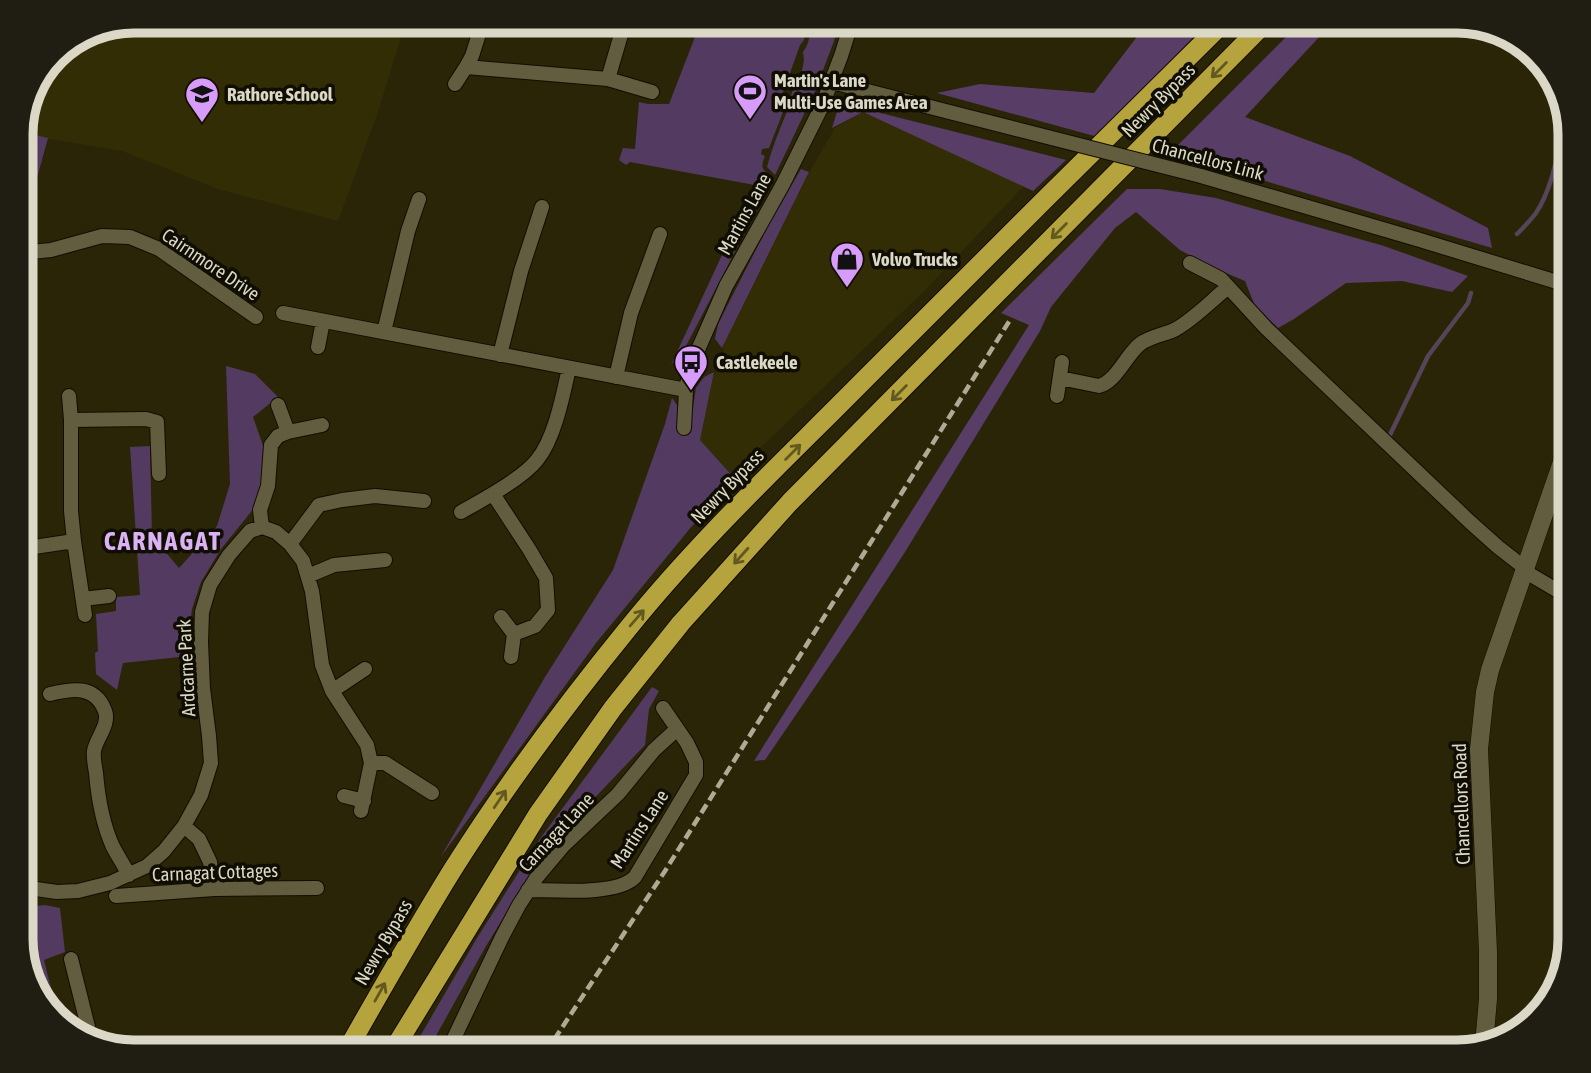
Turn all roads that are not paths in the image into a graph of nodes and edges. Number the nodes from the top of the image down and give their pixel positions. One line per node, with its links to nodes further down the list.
1 (479, 33): 6 (street)
2 (621, 33): 7 (street)
3 (848, 33): 8 (street, Martins Lane)
4 (1213, 33): 73 (highway, Newry Bypass, one-way to 4)
5 (1255, 33): 74 (highway, Newry Bypass, one-way to 74)
6 (466, 67): 7 (street); 9 (street)
7 (608, 79): 10 (street)
8 (832, 82): 16 (street, Chancellors Link, bridge); 28 (street, Martins Lane)
9 (455, 85)
10 (652, 92)
11 (419, 199): 21 (street)
12 (542, 207): 23 (street)
13 (660, 234): 26 (street)
14 (33, 252): 19 (street, Cairnmore Drive)
15 (1190, 263): 17 (street)
16 (1558, 282)
17 (1228, 287): 27 (street); 46 (street)
18 (283, 313): 20 (street)
19 (256, 317)
20 (323, 321): 21 (street); 22 (street)
21 (384, 332): 23 (street)
22 (318, 347)
23 (500, 355): 25 (street)
24 (1062, 362): 27 (street)
25 (569, 368): 26 (street); 38 (street)
26 (616, 377): 28 (street)
27 (1060, 378): 30 (street)
28 (686, 390): 34 (street, Martins Lane)
29 (69, 396): 32 (street)
30 (1057, 396)
31 (278, 405): 35 (street)
32 (71, 420): 37 (street); 42 (street)
33 (322, 425): 35 (street)
34 (684, 428)
35 (288, 432): 41 (street)
36 (1558, 473): 46 (street, Chancellors Road)
37 (159, 474)
38 (493, 494): 40 (street); 53 (street)
39 (424, 501): 43 (street)
40 (461, 512)
41 (262, 527): 43 (street); 63 (street, Ardcarne Park)
42 (74, 541): 44 (street); 50 (street)
43 (290, 544): 47 (street)
44 (33, 547)
45 (385, 560): 47 (street)
46 (1525, 568): 48 (street); 72 (street, Chancellors Road)
47 (308, 576): 56 (street)
48 (1558, 591)
49 (109, 596): 50 (street)
50 (83, 599): 51 (street)
51 (85, 615)
52 (500, 617): 53 (street)
53 (514, 634): 54 (street)
54 (512, 657)
55 (365, 669): 56 (street)
56 (332, 691): 60 (street)
57 (50, 694): 64 (street)
58 (663, 708): 59 (street, Martins Lane)
59 (677, 729): 68 (street, Carnagat Lane); 68 (street, Martins Lane)
60 (371, 763): 61 (street); 62 (street)
61 (432, 793)
62 (344, 796)
63 (184, 826): 64 (street, Ardcarne Park); 67 (street)
64 (129, 875): 66 (street, Ardcarne Park)
65 (317, 888): 67 (street, Carnagat Cottages)
66 (33, 889)
67 (214, 890): 69 (street, Carnagat Cottages)
68 (528, 890): 75 (street, Carnagat Lane)
69 (116, 896)
70 (71, 959): 71 (street)
71 (88, 1029)
72 (1485, 1035)
73 (353, 1040)
74 (399, 1040)
75 (454, 1040)

